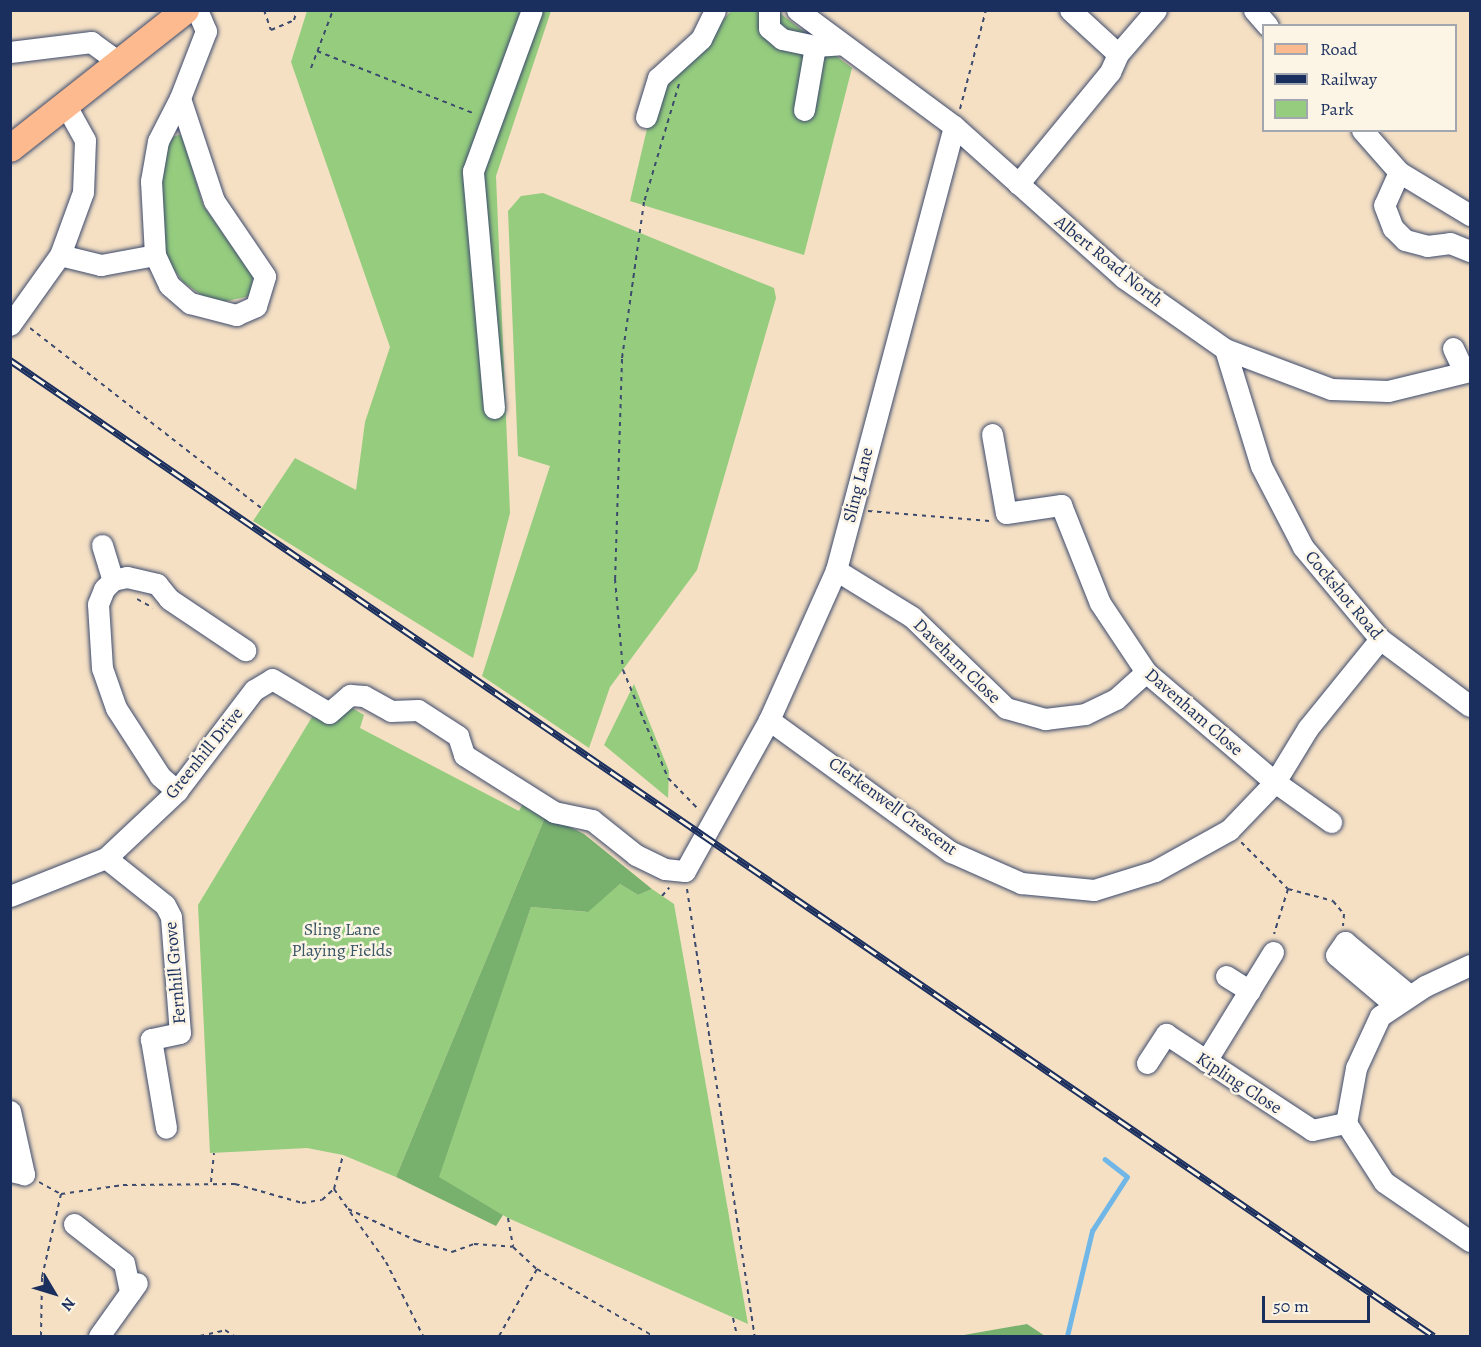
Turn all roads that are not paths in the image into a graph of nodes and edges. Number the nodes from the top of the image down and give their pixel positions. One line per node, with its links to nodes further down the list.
1 (185, 10): 15 (main road)
2 (197, 10): 16 (street)
3 (532, 10): 33 (street)
4 (715, 10): 19 (street)
5 (769, 10): 12 (street)
6 (797, 10): 11 (street, Albert Road North)
7 (1070, 10): 14 (street)
8 (1156, 10): 14 (street)
9 (1254, 10): 10 (street)
10 (1266, 24)
11 (841, 44): 12 (street); 20 (street, Albert Road North)
12 (815, 46): 18 (street)
13 (10, 52): 15 (street)
14 (1118, 54): 24 (street)
15 (116, 60): 17 (main road)
16 (180, 98): 28 (street); 28 (street)
17 (66, 106): 22 (main road); 27 (street)
18 (804, 110)
19 (646, 117)
20 (956, 127): 24 (street, Albert Road North); 36 (street, Sling Lane)
21 (1364, 132): 23 (street)
22 (10, 148)
23 (1399, 172): 25 (street); 26 (street)
24 (1018, 184): 31 (street, Albert Road North)
25 (1470, 215)
26 (1470, 251)
27 (60, 255): 28 (street); 29 (street)
28 (155, 255)
29 (14, 320)
30 (1453, 348): 32 (street)
31 (1225, 349): 32 (street, Albert Road North); 38 (street, Cockshot Road)
32 (1467, 371)
33 (494, 408)
34 (992, 434): 40 (street, Davenham Close)
35 (102, 545): 37 (street)
36 (836, 570): 40 (street, Daveham Close); 42 (street, Sling Lane)
37 (113, 580): 39 (street); 44 (street)
38 (1380, 639): 41 (street, Cockshot Road); 43 (street, Clerkenwell Crescent)
39 (245, 650)
40 (1146, 672): 43 (street, Davenham Close)
41 (1470, 706)
42 (769, 720): 43 (street, Clerkenwell Crescent); 47 (street, Sling Lane)
43 (1275, 782): 45 (street)
44 (177, 791): 46 (street, Greenhill Drive); 47 (street, Greenhill Drive)
45 (1331, 822)
46 (106, 858): 48 (street, Greenhill Drive); 59 (street, Fernhill Grove)
47 (682, 871)
48 (10, 896)
49 (1340, 950): 54 (street)
50 (1274, 952): 53 (street)
51 (1470, 965): 54 (street)
52 (1226, 976): 53 (street)
53 (1250, 991): 55 (street)
54 (1402, 1000): 58 (street)
55 (1206, 1061): 56 (street, Kipling Close); 58 (street, Kipling Close)
56 (1148, 1063)
57 (10, 1111): 60 (street)
58 (1346, 1123): 62 (street)
59 (166, 1128)
60 (17, 1172)
61 (74, 1224): 63 (street)
62 (1470, 1239)
63 (99, 1336)

